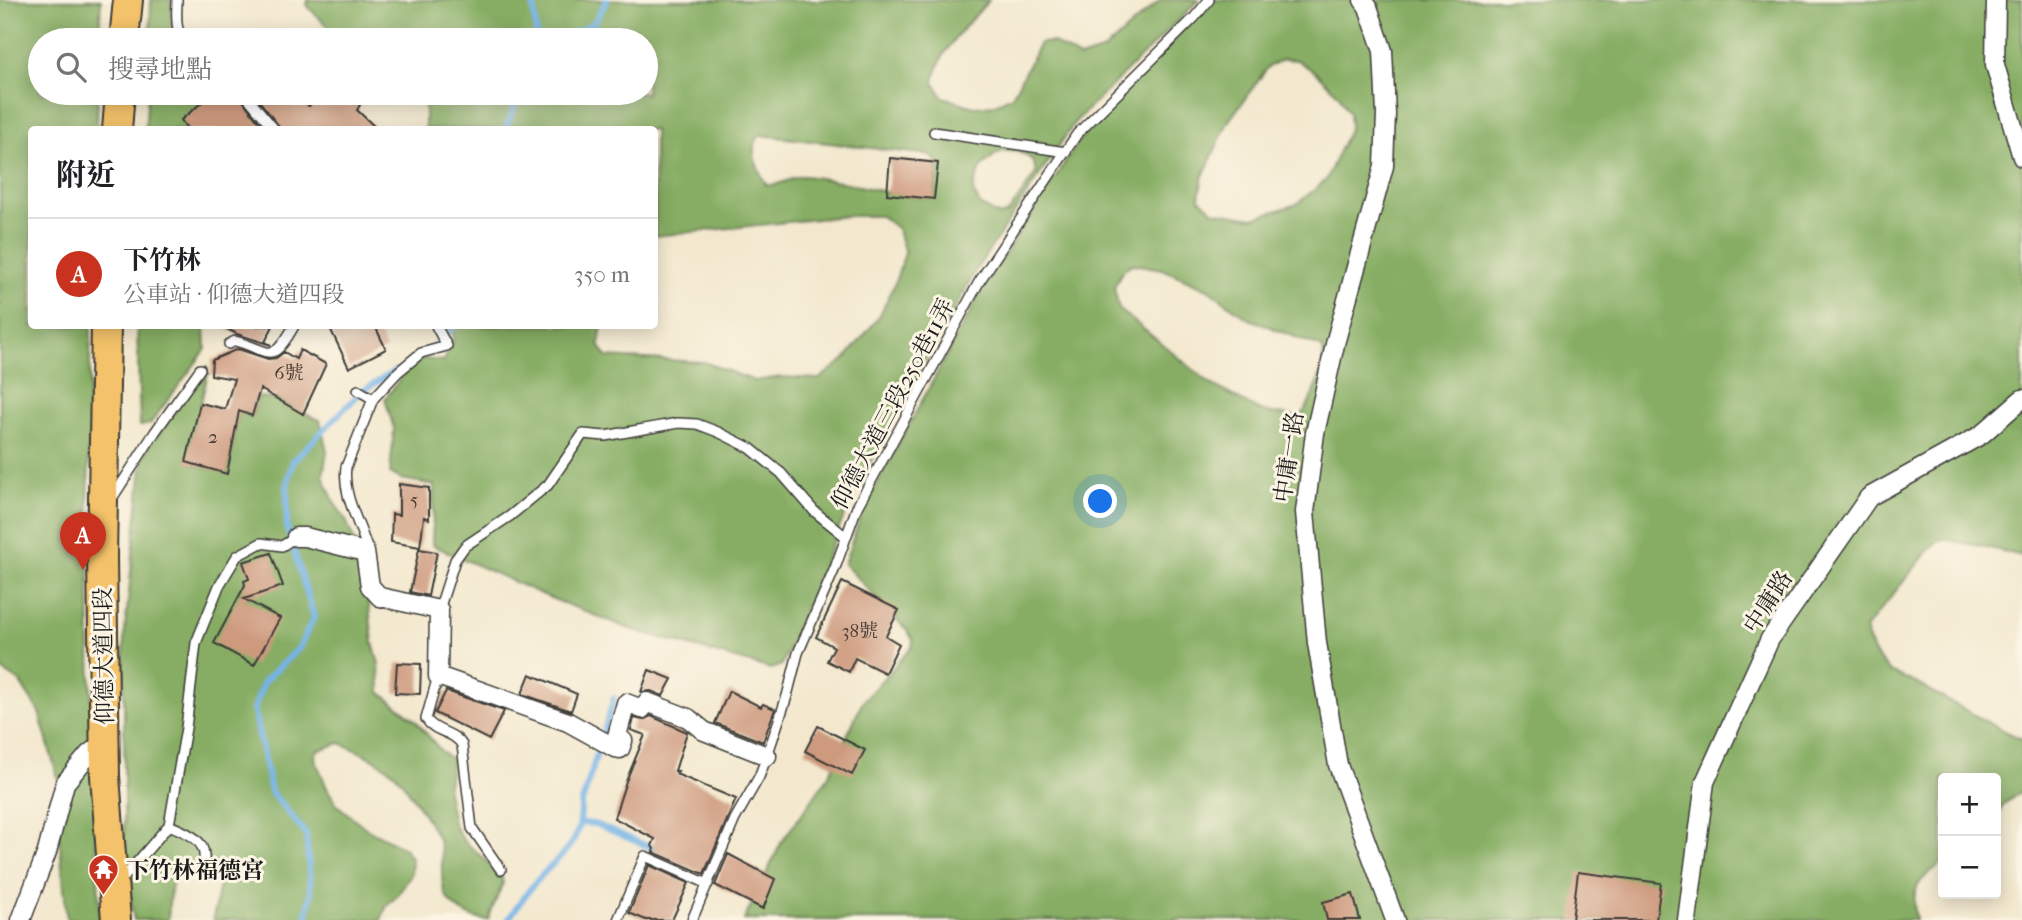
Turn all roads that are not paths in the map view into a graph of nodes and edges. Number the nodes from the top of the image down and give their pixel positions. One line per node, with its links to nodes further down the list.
1 (128, 0): 6 (main road)
2 (177, 0): 7 (lane)
3 (1209, 0): 13 (lane, 仰德大道三段250巷11弄)
4 (1363, 0): 40 (street, 中庸一路)
5 (1996, 0): 14 (street)
6 (125, 28)
7 (178, 28)
8 (119, 105): 10 (main road)
9 (254, 105): 11 (lane)
10 (117, 126)
11 (272, 126)
12 (934, 132): 13 (lane)
13 (1066, 152): 24 (lane, 仰德大道三段250巷11弄)
14 (2022, 157)
15 (106, 329): 23 (main road, 仰德大道四段)
16 (292, 329): 18 (lane)
17 (438, 329): 21 (lane)
18 (229, 344)
19 (200, 369): 23 (lane)
20 (358, 390): 21 (lane)
21 (371, 398): 26 (lane)
22 (2022, 399): 41 (street, 中庸路)
23 (103, 514): 29 (main road, 仰德大道四段)
24 (846, 537): 27 (lane); 30 (lane, 仰德大道三段250巷11弄)
25 (289, 541): 26 (street); 31 (lane)
26 (370, 586): 27 (street)
27 (439, 610): 28 (street)
28 (438, 676): 30 (street); 33 (lane)
29 (105, 742): 35 (main road, 仰德大道四段); 36 (street)
30 (767, 756): 34 (lane, 仰德大道三段250巷11弄)
31 (169, 825): 32 (lane); 35 (lane)
32 (204, 859)
33 (500, 870)
34 (708, 884): 38 (lane); 39 (lane, 仰德大道三段250巷11弄)
35 (114, 889): 37 (main road, 仰德大道四段)
36 (21, 920)
37 (116, 920)
38 (618, 920)
39 (692, 920)
40 (1395, 920)
41 (1687, 920)

